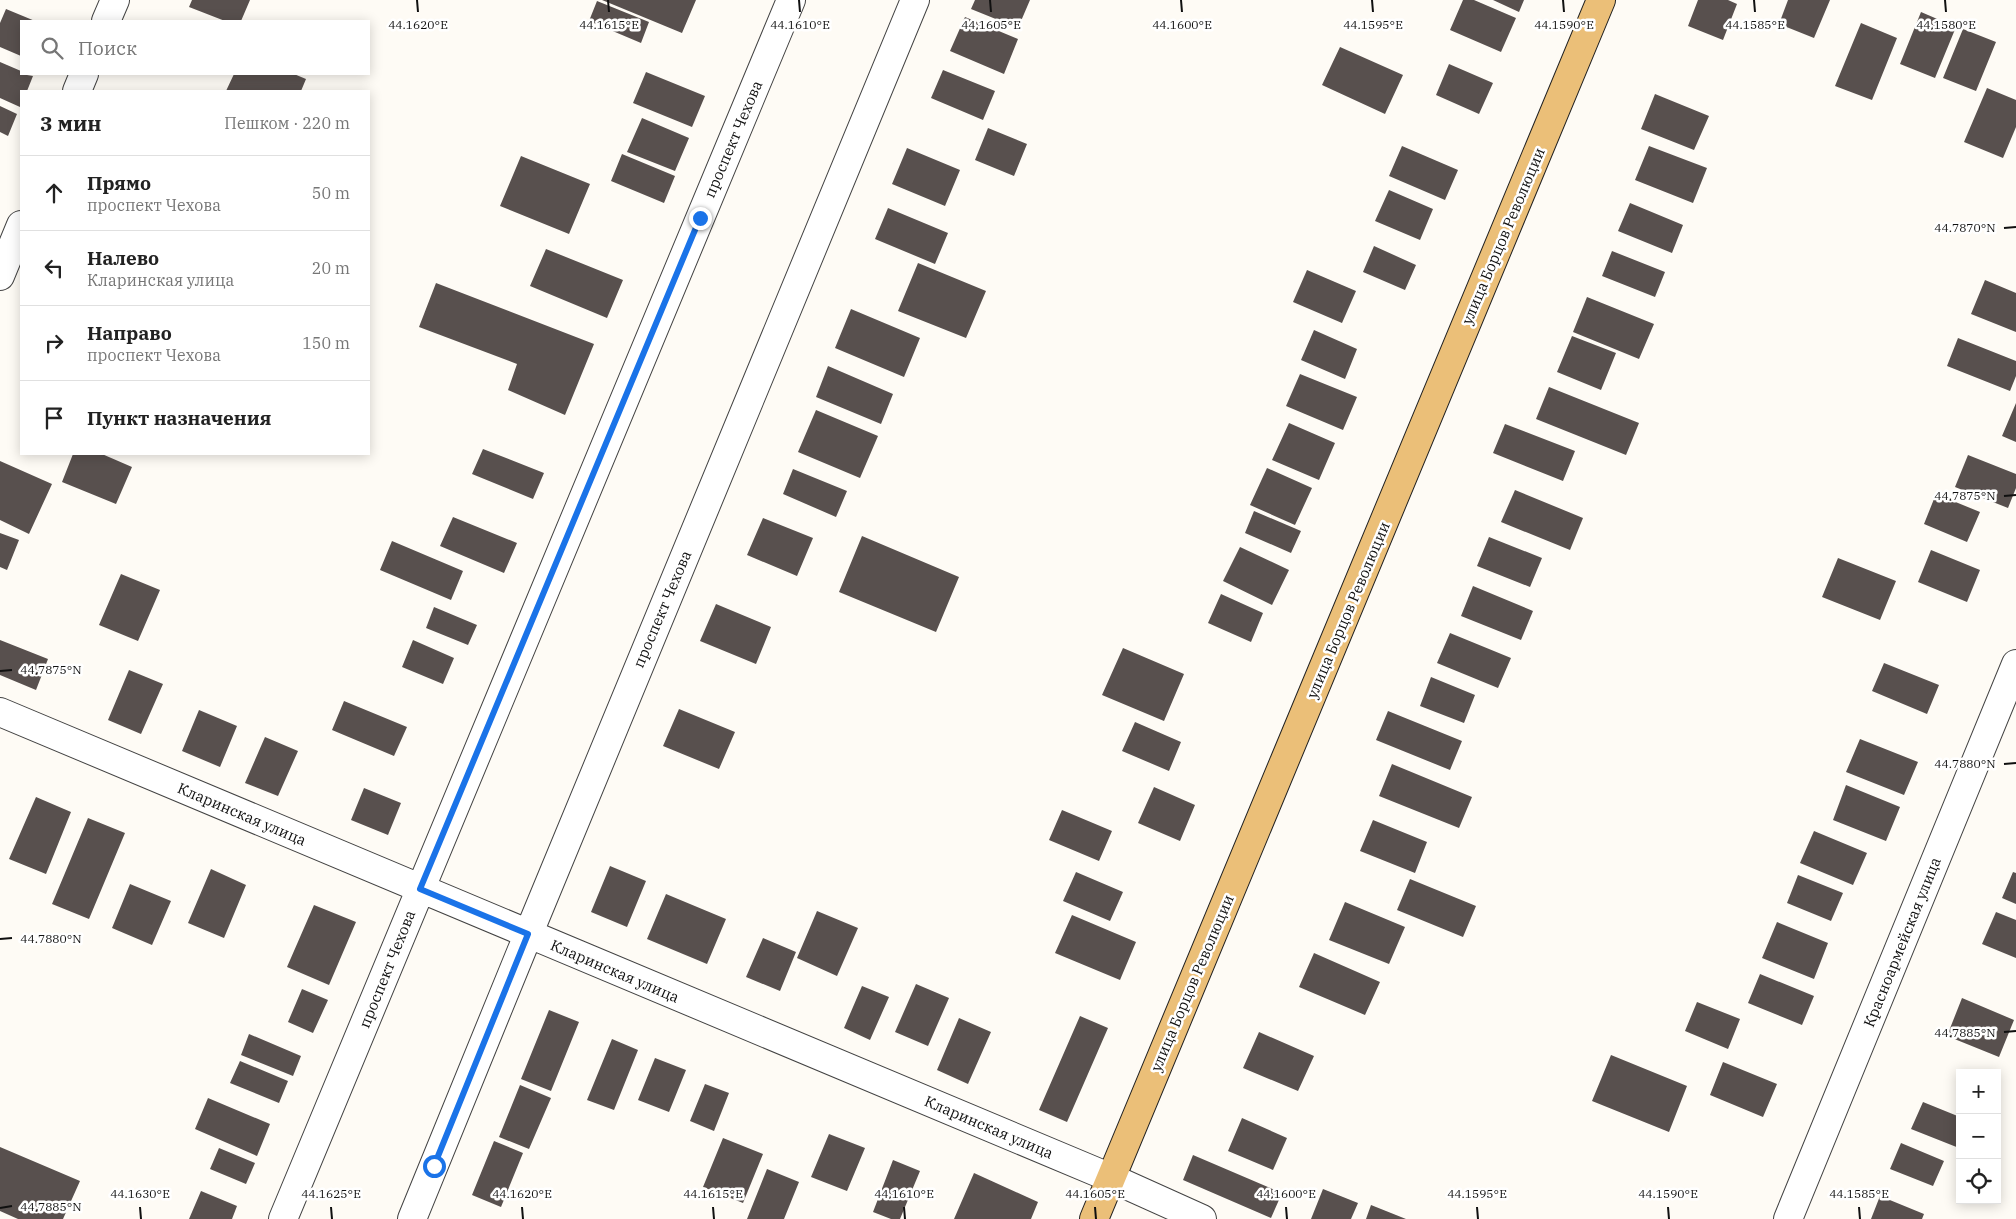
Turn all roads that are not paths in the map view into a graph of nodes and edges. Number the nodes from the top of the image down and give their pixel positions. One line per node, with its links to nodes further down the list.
1 (115, 0): 5 (street)
2 (790, 0): 12 (street, проспект Чехова)
3 (915, 0): 13 (street, проспект Чехова)
4 (1601, 0): 14 (main road, улица Борцов Революции)
5 (106, 20)
6 (84, 75): 7 (street)
7 (77, 90)
8 (20, 227): 9 (street)
9 (0, 276)
10 (2016, 664): 19 (street, Красноармейская улица)
11 (0, 712): 12 (street, Кларинская улица)
12 (420, 889): 13 (street, Кларинская улица); 15 (street, проспект Чехова)
13 (528, 934): 14 (street, Кларинская улица); 16 (street, проспект Чехова)
14 (1111, 1178): 17 (main road, улица Борцов Революции); 18 (street, Кларинская улица)
15 (283, 1219)
16 (412, 1219)
17 (1094, 1219)
18 (1202, 1219)
19 (1788, 1219)

